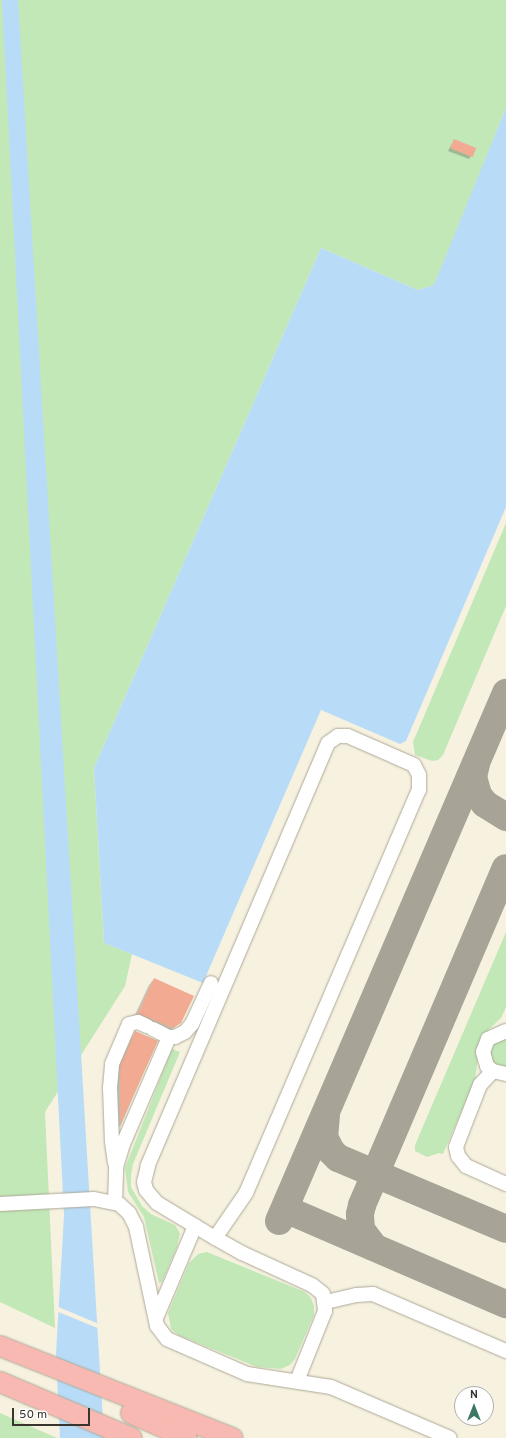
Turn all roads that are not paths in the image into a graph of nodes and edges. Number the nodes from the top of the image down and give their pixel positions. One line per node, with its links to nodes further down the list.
1 (211, 982): 3 (lane)
2 (506, 1031): 4 (lane)
3 (169, 1037): 5 (lane); 5 (lane)
4 (501, 1074): 6 (lane)
5 (116, 1167): 7 (lane)
6 (506, 1184)
7 (115, 1202): 8 (lane); 12 (lane)
8 (0, 1204)
9 (195, 1226): 10 (lane); 10 (lane); 12 (lane)
10 (215, 1238): 11 (lane)
11 (326, 1302): 14 (lane); 17 (lane)
12 (156, 1318): 17 (lane)
13 (0, 1346): 16 (highway)
14 (506, 1351)
15 (0, 1358): 16 (highway)
16 (37, 1368): 19 (highway)
17 (296, 1381): 23 (lane)
18 (0, 1382): 21 (highway)
19 (111, 1398): 20 (highway); 22 (highway)
20 (230, 1437)
21 (132, 1438)
22 (187, 1438)
23 (450, 1438)

